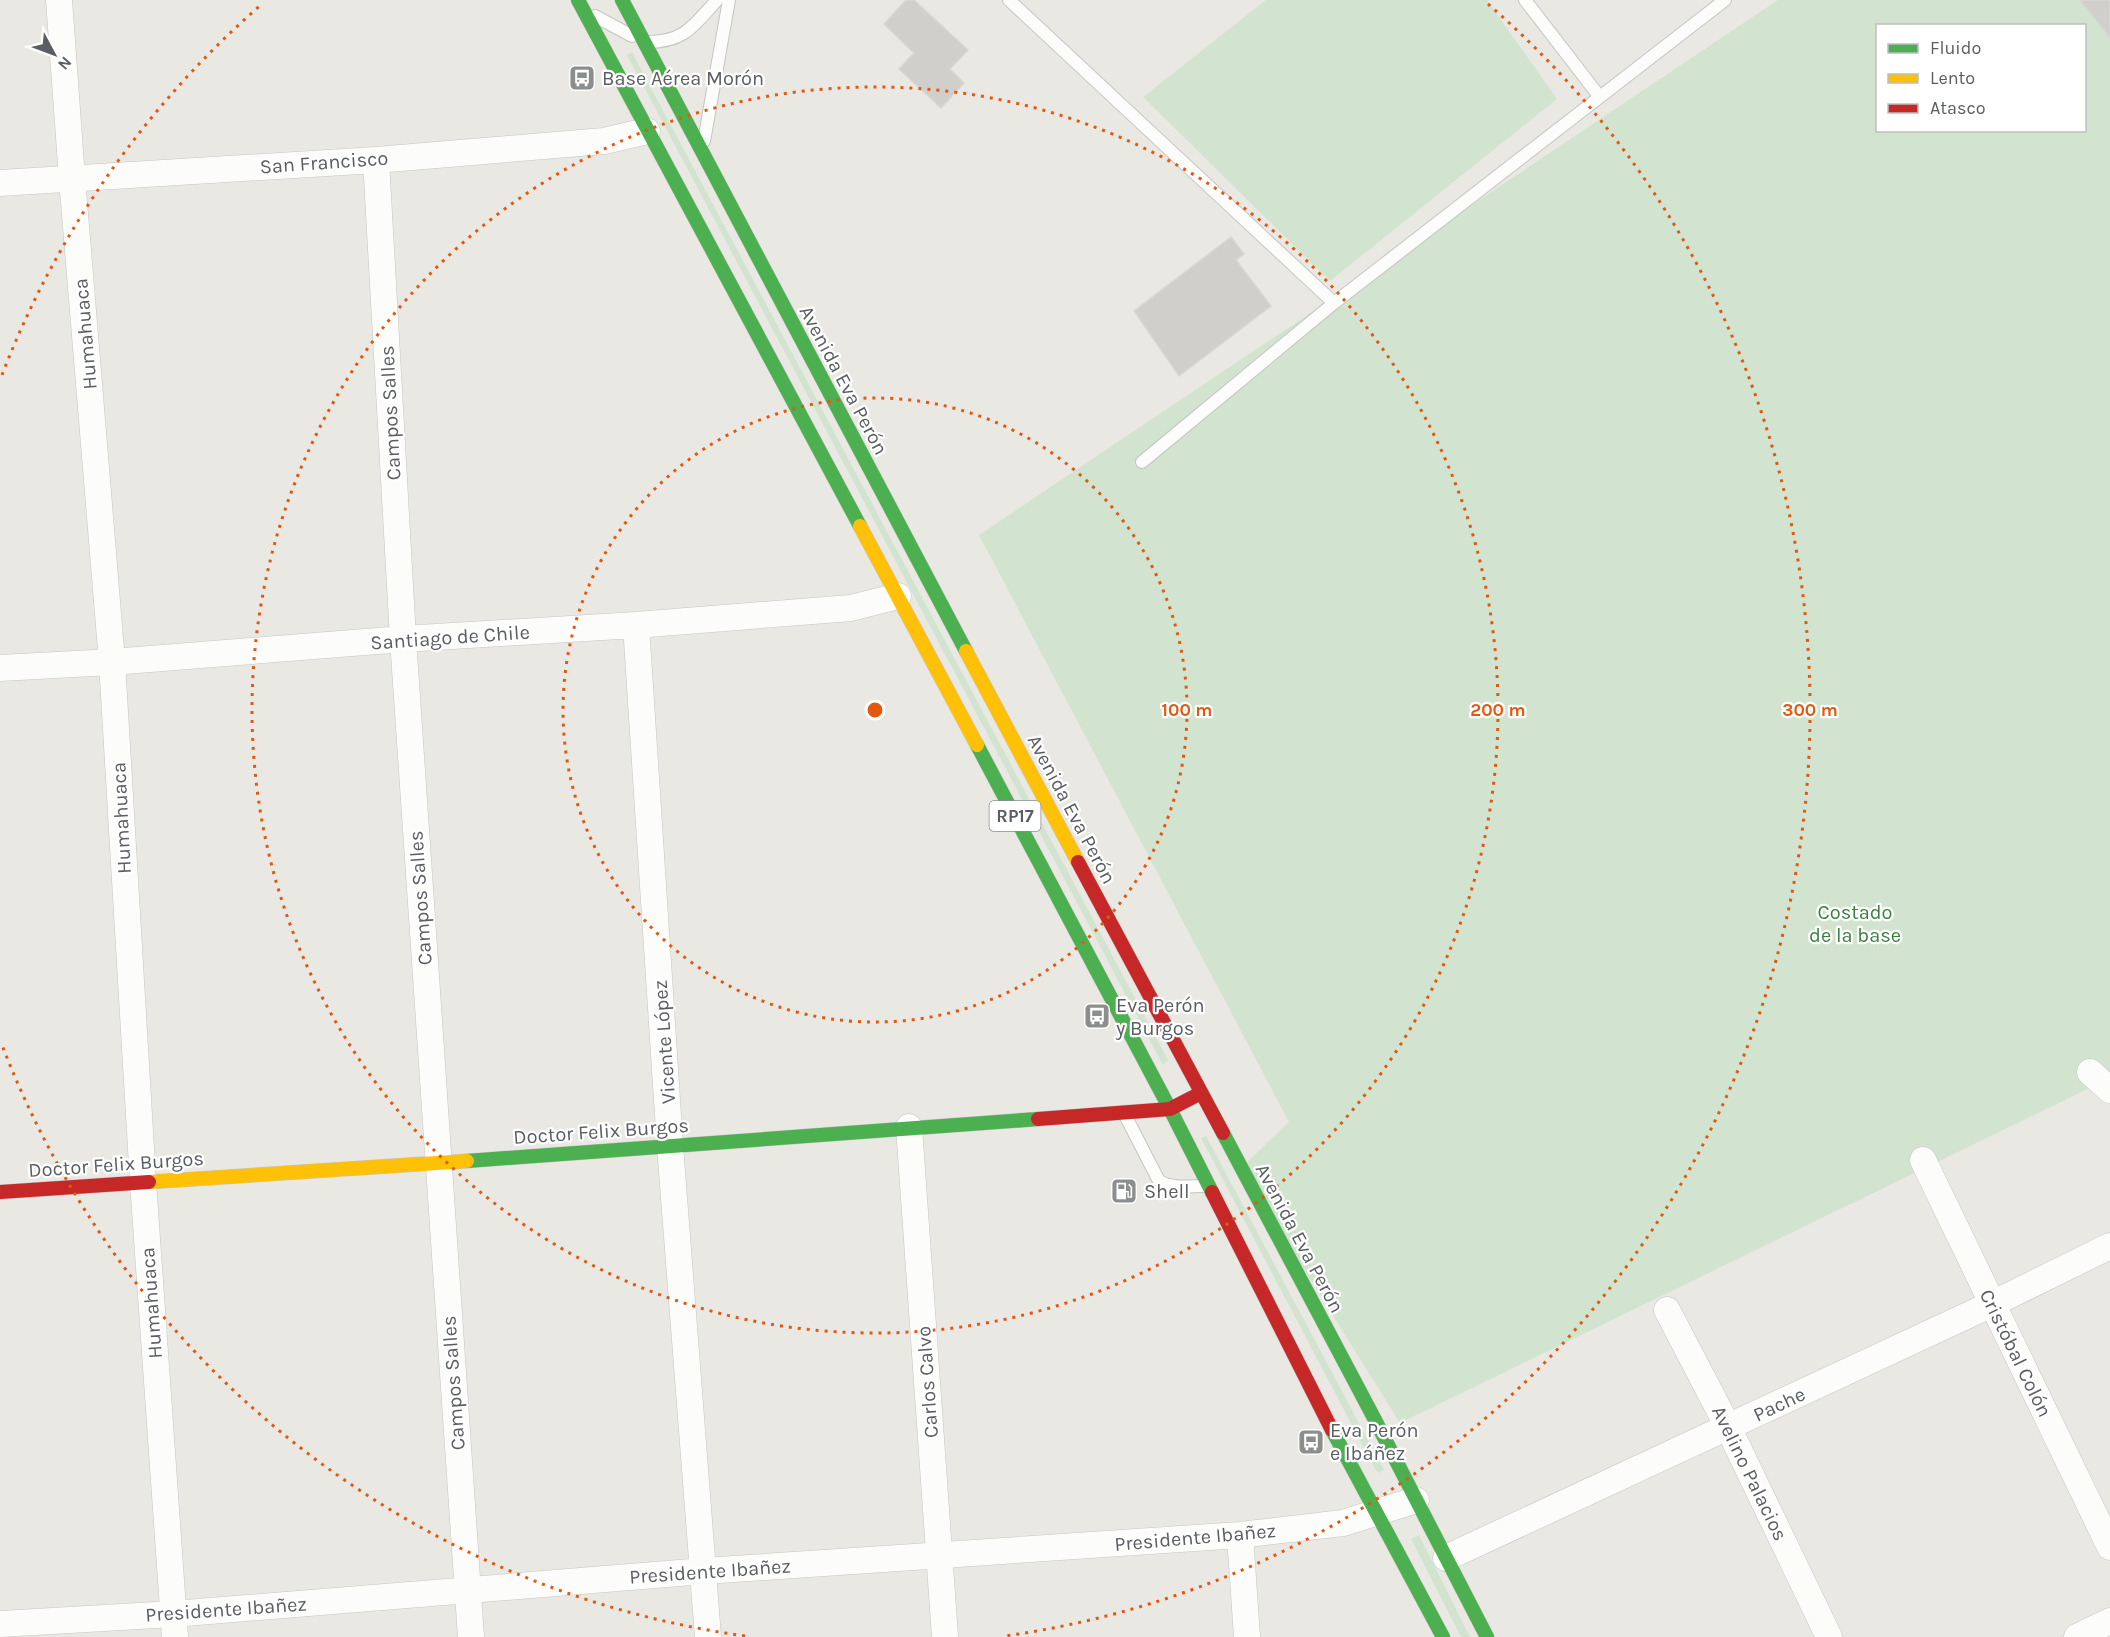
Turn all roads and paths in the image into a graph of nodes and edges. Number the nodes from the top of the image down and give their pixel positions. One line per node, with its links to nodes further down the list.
1 (60, 0): 14 (street, Humahuaca)
2 (622, 0): 9 (main road, Avenida Eva Perón / RP17)
3 (717, 0): 9 (lane)
4 (729, 0): 12 (lane)
5 (1010, 0): 16 (lane)
6 (1525, 0): 10 (lane)
7 (1725, 0): 10 (lane)
8 (581, 5): 9 (lane); 11 (main road, RP17)
9 (642, 42): 12 (main road, Avenida Eva Perón / RP17)
10 (1599, 96): 16 (lane)
11 (647, 131): 13 (street, San Francisco); 18 (main road, RP17)
12 (702, 154): 25 (main road, Avenida Eva Perón / RP17)
13 (376, 159): 14 (street, San Francisco); 20 (street, Campos Salles)
14 (72, 178): 15 (street, San Francisco); 21 (street, Humahuaca)
15 (0, 183)
16 (1334, 303): 17 (lane)
17 (1142, 462)
18 (898, 596): 19 (street, Santiago de Chile); 26 (main road, RP17)
19 (636, 625): 20 (street, Santiago de Chile); 29 (street, Vicente López)
20 (403, 639): 21 (street, Santiago de Chile); 31 (street, Campos Salles)
21 (112, 662): 22 (street, Santiago de Chile); 32 (street, Humahuaca)
22 (0, 668)
23 (2090, 1072): 24 (street)
24 (2110, 1090)
25 (1201, 1093): 26 (main road, Doctor Felix Burgos); 39 (main road, Avenida Eva Perón / RP17)
26 (1170, 1108): 27 (main road, Doctor Felix Burgos); 33 (main road, RP17)
27 (1123, 1112): 28 (main road, Doctor Felix Burgos); 33 (lane)
28 (909, 1127): 29 (main road, Doctor Felix Burgos); 43 (street, Carlos Calvo)
29 (670, 1146): 31 (main road, Doctor Felix Burgos); 45 (street, Vicente López)
30 (1923, 1160): 36 (street, Cristóbal Colón)
31 (438, 1163): 32 (main road, Doctor Felix Burgos); 46 (street, Campos Salles)
32 (143, 1182): 34 (main road, Doctor Felix Burgos); 49 (street, Humahuaca)
33 (1208, 1185): 40 (main road, RP17)
34 (0, 1192)
35 (2110, 1246): 36 (street, Pache)
36 (1992, 1304): 38 (street, Pache); 42 (street, Cristóbal Colón)
37 (1666, 1310): 38 (street, Avelino Palacios)
38 (1728, 1427): 44 (street, Pache); 56 (street, Avelino Palacios)
39 (1416, 1500): 40 (street, Presidente Ibañez); 44 (main road, Avenida Eva Perón / RP17)
40 (1376, 1513): 41 (street, Presidente Ibañez); 54 (main road, RP17)
41 (1239, 1535): 43 (street, Presidente Ibañez); 53 (street)
42 (2110, 1547)
43 (940, 1556): 45 (street, Presidente Ibañez); 52 (street, Carlos Calvo)
44 (1446, 1558): 55 (main road, Avenida Eva Perón / RP17)
45 (704, 1571): 46 (street, Presidente Ibañez); 51 (street, Vicente López)
46 (467, 1590): 49 (street, Presidente Ibañez); 50 (street, Campos Salles)
47 (2110, 1621): 57 (street)
48 (0, 1624): 49 (street, Presidente Ibañez)
49 (174, 1626)
50 (471, 1637)
51 (708, 1637)
52 (945, 1637)
53 (1247, 1637)
54 (1443, 1637)
55 (1487, 1637)
56 (1829, 1637)
57 (2077, 1637)

